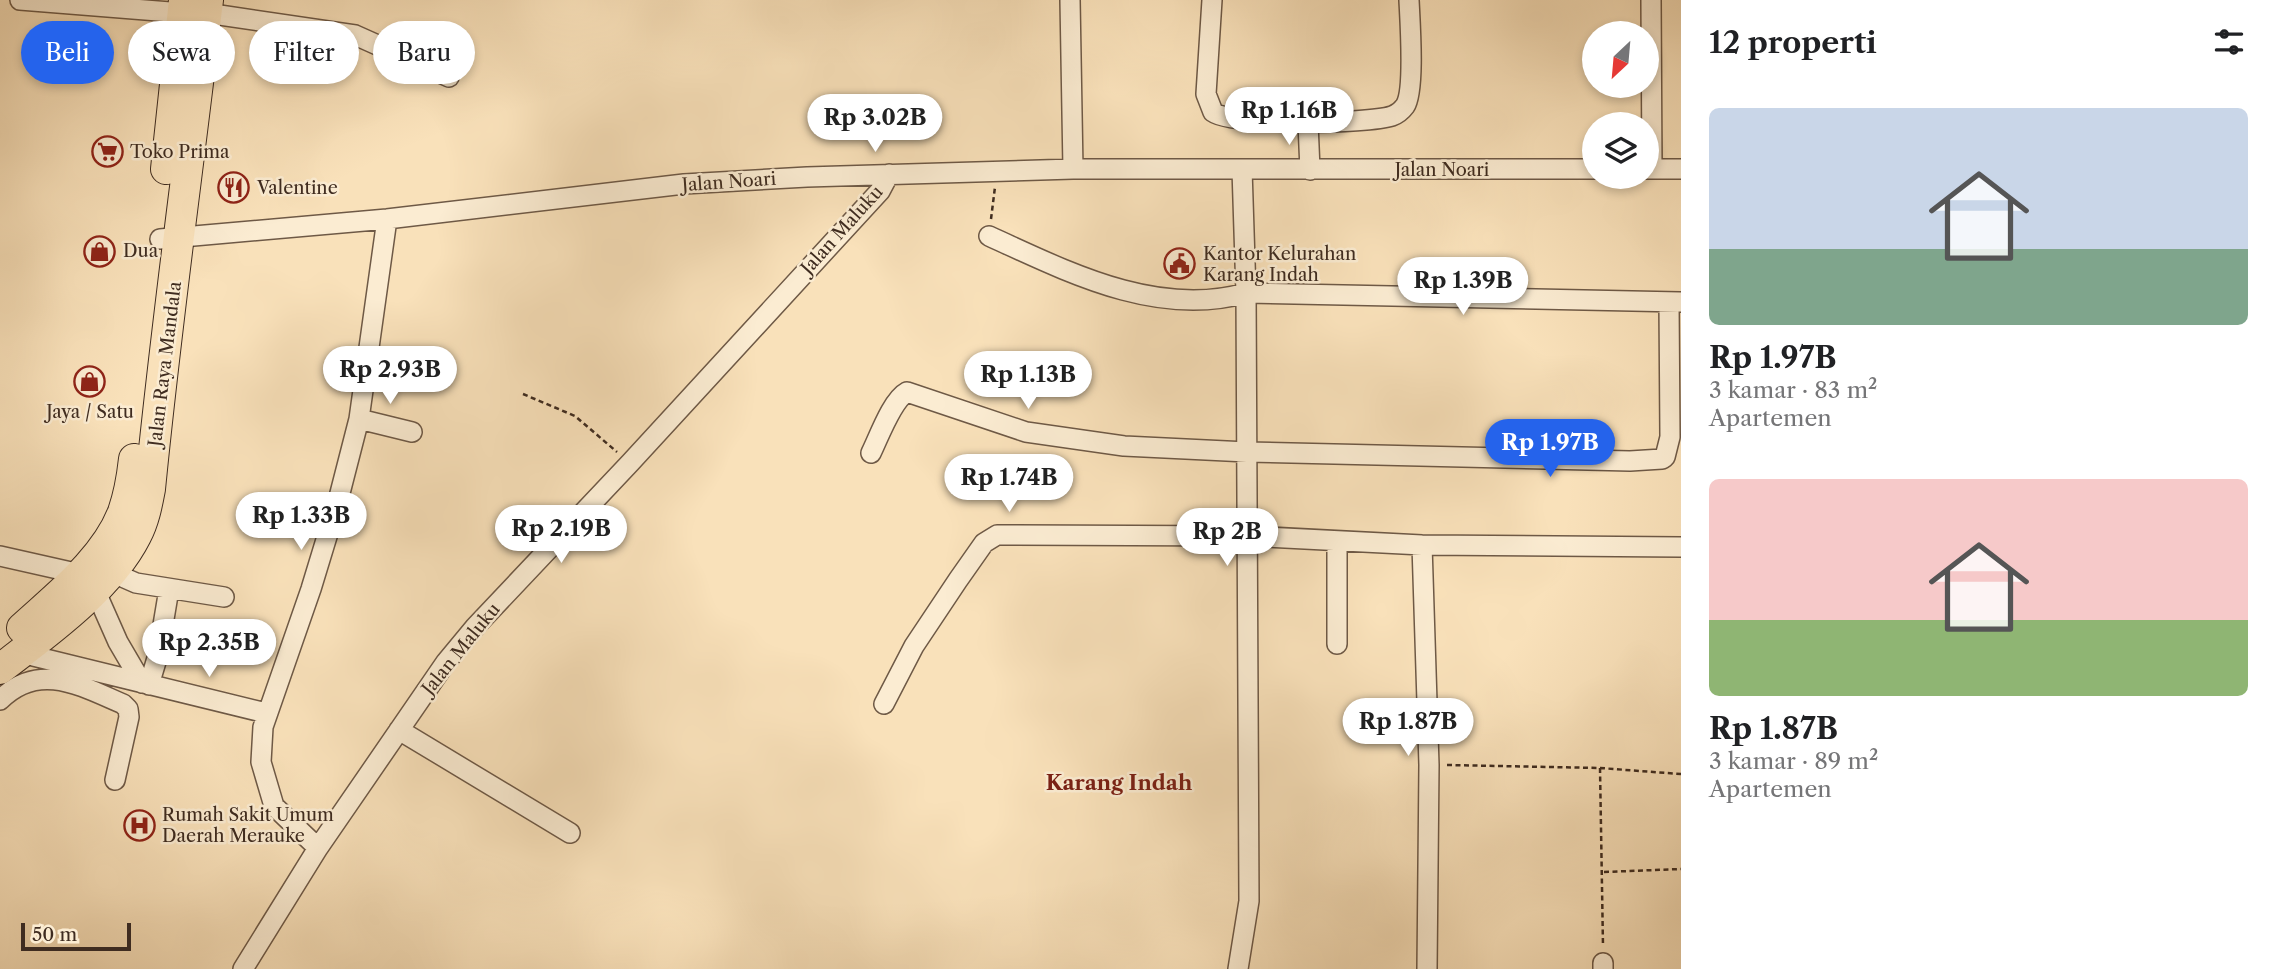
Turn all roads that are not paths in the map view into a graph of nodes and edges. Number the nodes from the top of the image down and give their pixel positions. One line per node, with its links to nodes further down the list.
1 (20, 0): 6 (street)
2 (1070, 0): 10 (street)
3 (1212, 0): 9 (street)
4 (1409, 0): 9 (street)
5 (1651, 0): 8 (street)
6 (195, 7): 7 (street); 19 (highway, Jalan Raya Mandala)
7 (373, 43)
8 (1650, 112)
9 (1308, 123): 15 (street)
10 (1073, 169): 11 (street, Jalan Noari); 16 (street, Jalan Noari)
11 (1242, 169): 15 (street, Jalan Noari); 20 (street)
12 (1582, 169): 15 (street, Jalan Noari)
13 (1659, 169): 14 (street)
14 (1681, 169)
15 (1310, 170)
16 (889, 174): 17 (street, Jalan Noari); 40 (street, Jalan Maluku)
17 (387, 219): 19 (street, Jalan Noari); 22 (street)
18 (989, 236): 20 (street)
19 (170, 239): 31 (highway, Jalan Raya Mandala)
20 (1246, 293): 21 (street); 25 (street)
21 (1675, 302): 25 (street)
22 (359, 419): 23 (street); 39 (street)
23 (412, 432)
24 (871, 453): 25 (street)
25 (1247, 453): 26 (street)
26 (1248, 536): 27 (street); 38 (street); 45 (street)
27 (1337, 541): 28 (street); 34 (street)
28 (1422, 545): 29 (street); 46 (street)
29 (1681, 547)
30 (0, 556): 31 (street)
31 (95, 579): 32 (street); 35 (highway, Jalan Raya Mandala); 36 (street)
32 (169, 589): 33 (street); 36 (street)
33 (224, 597)
34 (1337, 644)
35 (7, 656): 36 (street)
36 (146, 684): 39 (street)
37 (0, 700): 41 (street)
38 (884, 705)
39 (266, 713): 43 (street)
40 (403, 733): 42 (street); 43 (street, Jalan Maluku)
41 (115, 780)
42 (570, 833)
43 (318, 848): 44 (street, Jalan Maluku)
44 (243, 969)
45 (1238, 969)
46 (1427, 969)

